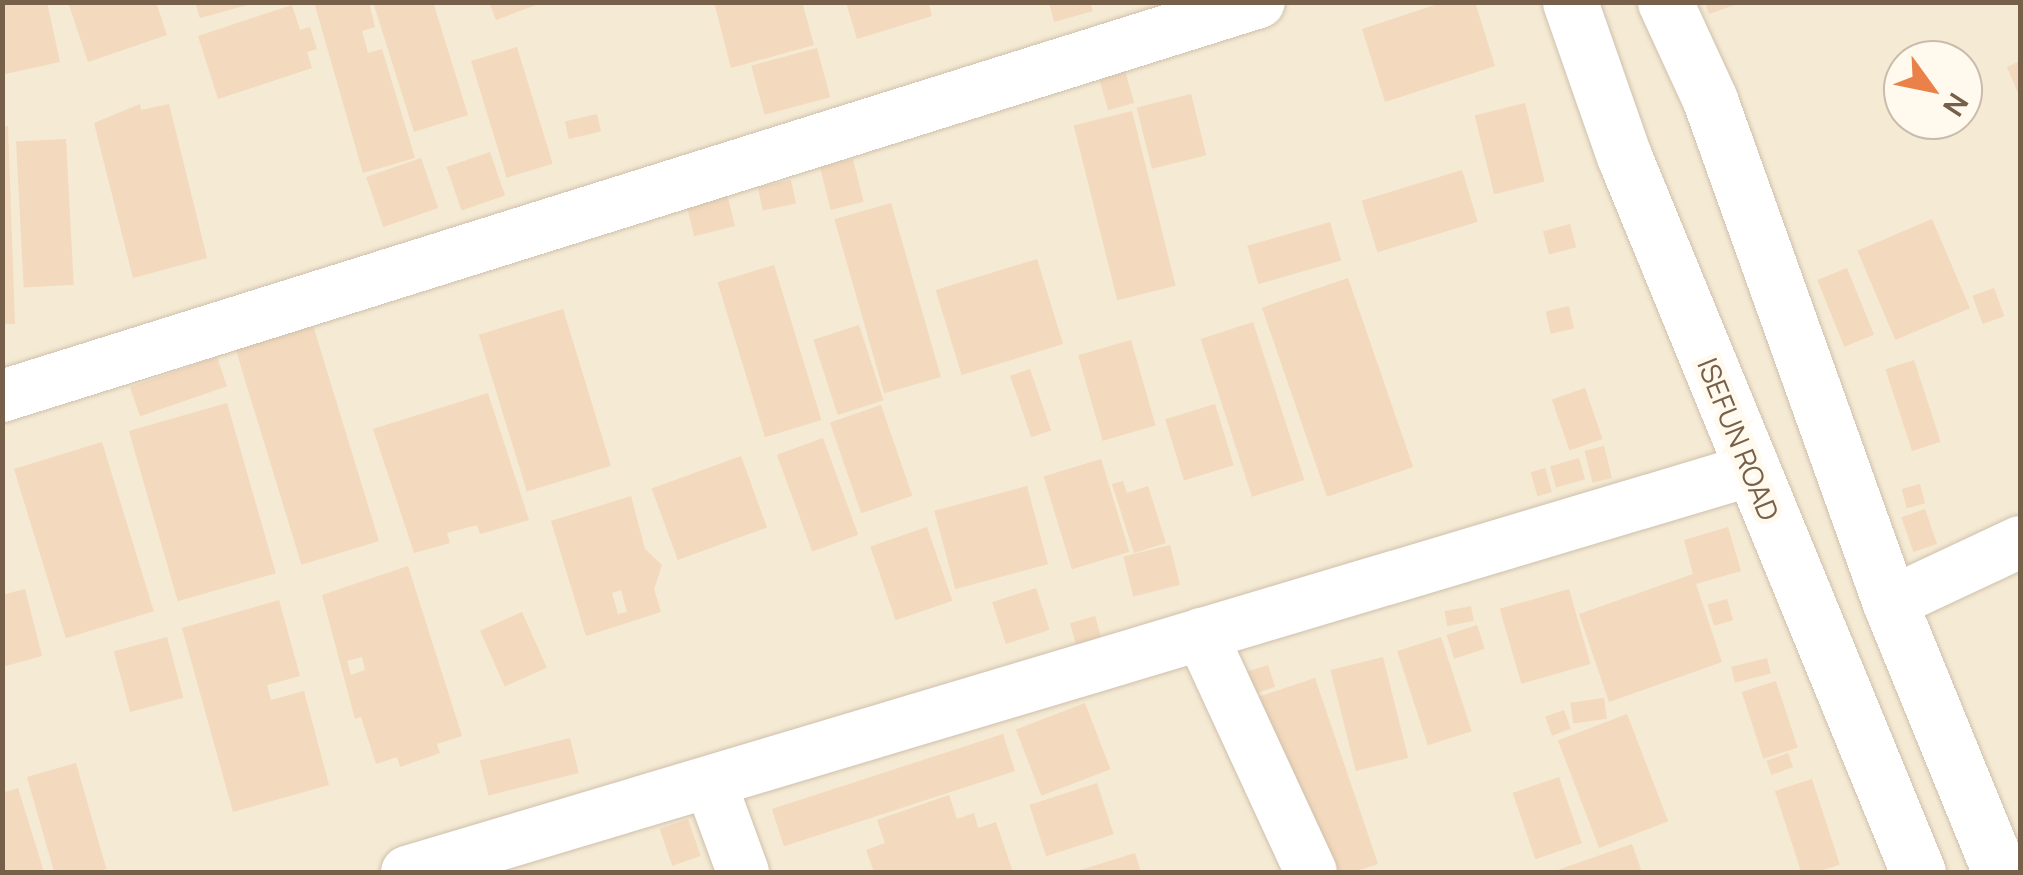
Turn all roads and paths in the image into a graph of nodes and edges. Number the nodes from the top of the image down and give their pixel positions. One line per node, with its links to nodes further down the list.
1 (1259, 2): 4 (street)
2 (1570, 2): 5 (street, ISEFUN ROAD)
3 (1666, 2): 7 (street)
4 (2, 396)
5 (1751, 470): 8 (street); 13 (street, ISEFUN ROAD)
6 (2020, 542): 7 (street)
7 (1890, 603): 14 (street)
8 (1201, 634): 9 (street); 12 (street)
9 (710, 782): 10 (street); 11 (street)
10 (407, 872)
11 (743, 872)
12 (1311, 872)
13 (1918, 872)
14 (2000, 872)

